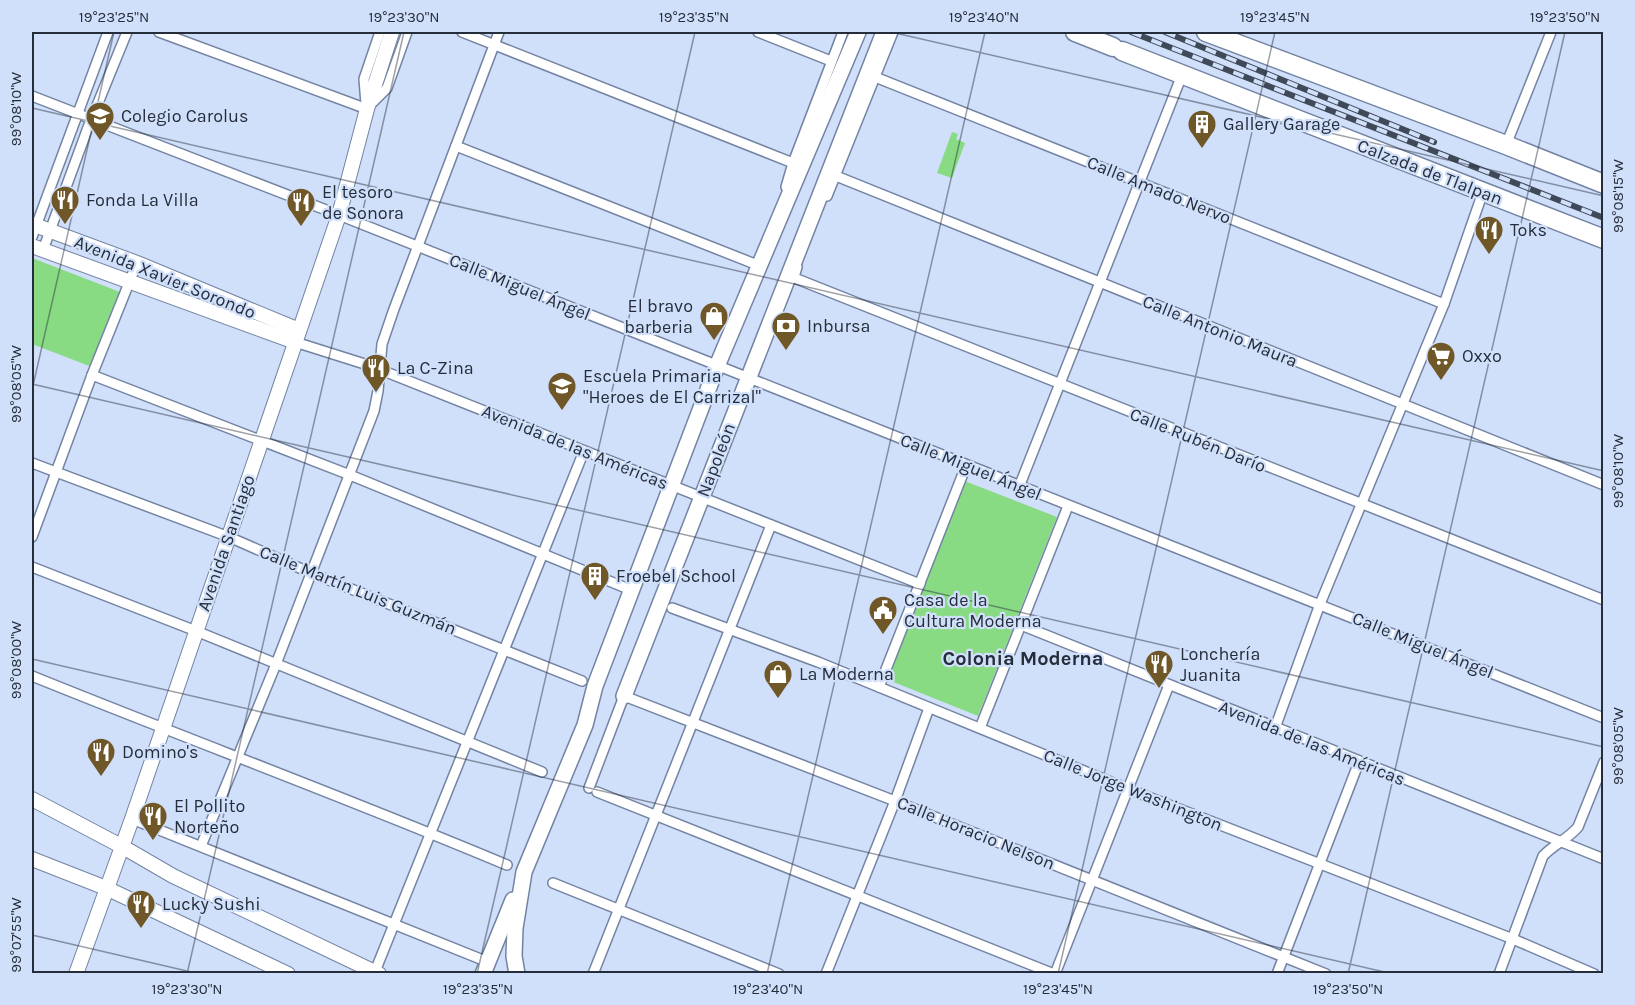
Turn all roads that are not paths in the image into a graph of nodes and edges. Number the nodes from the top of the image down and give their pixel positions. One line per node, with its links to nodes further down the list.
1 (108, 32): 23 (street)
2 (127, 32): 24 (street)
3 (159, 32): 22 (street)
4 (380, 32): 22 (street, Avenida Santiago)
5 (392, 32): 22 (street, Avenida Santiago)
6 (407, 32): 22 (street, Avenida Santiago)
7 (462, 32): 17 (street)
8 (499, 32): 17 (street)
9 (758, 32): 18 (street)
10 (843, 32): 18 (street, Napoleón)
11 (858, 32): 35 (main road, Napoleón)
12 (884, 32): 48 (main road, Napoleón)
13 (893, 32): 20 (street)
14 (1075, 32): 19 (highway, Calzada de Tlalpan)
15 (1206, 32): 25 (highway)
16 (1551, 32): 25 (street)
17 (495, 44): 26 (street); 27 (street)
18 (831, 61): 27 (street, Napoleón)
19 (1182, 75): 29 (street); 31 (highway, Calzada de Tlalpan)
20 (875, 77): 28 (street); 29 (street, Calle Amado Nervo)
21 (32, 96): 23 (street, Calle Miguel Ángel)
22 (367, 109): 32 (street, Avenida Santiago)
23 (77, 114): 24 (street, Calle Miguel Ángel); 33 (street)
24 (92, 119): 32 (street, Calle Miguel Ángel); 34 (street)
25 (1506, 145): 30 (highway)
26 (456, 146): 37 (street); 40 (street)
27 (793, 163): 35 (street, Napoleón)
28 (836, 176): 42 (street, Calle Antonio Maura); 49 (street, Calle Rubén Darío)
29 (1139, 182): 42 (street); 43 (street, Calle Amado Nervo)
30 (1604, 184)
31 (1483, 192): 36 (highway, Calzada de Tlalpan); 43 (street)
32 (339, 215): 37 (street, Calle Miguel Ángel); 44 (street, Avenida Santiago)
33 (33, 229): 34 (street, Avenida Xavier Sorondo)
34 (50, 231): 38 (street); 39 (street, Avenida Xavier Sorondo)
35 (774, 232): 40 (main road, Napoleón)
36 (1604, 239)
37 (417, 246): 45 (street, Calle Miguel Ángel); 46 (street)
38 (37, 248): 41 (street, Avenida Xavier Sorondo)
39 (137, 263): 41 (street); 44 (street, Avenida Xavier Sorondo)
40 (760, 266): 45 (main road, Napoleón)
41 (130, 281): 44 (street, Avenida Xavier Sorondo); 47 (street)
42 (1100, 283): 49 (street); 50 (street, Calle Antonio Maura)
43 (1444, 304): 50 (street)
44 (297, 336): 46 (street, Avenida de las Américas); 51 (street, Avenida Santiago)
45 (717, 366): 48 (street, Calle Miguel Ángel); 58 (main road, Napoleón)
46 (380, 370): 52 (street, Avenida de las Américas); 56 (street)
47 (92, 375): 51 (street); 55 (street)
48 (748, 378): 54 (street, Calle Miguel Ángel); 60 (main road, Napoleón)
49 (1060, 384): 59 (street); 61 (street, Calle Rubén Darío)
50 (1403, 403): 57 (street, Calle Antonio Maura); 61 (street)
51 (262, 441): 56 (street); 65 (street, Avenida Santiago)
52 (584, 451): 58 (street, Avenida de las Américas); 66 (street)
53 (32, 463): 55 (street, Calle Martín Luis Guzmán)
54 (966, 466): 59 (street, Calle Miguel Ángel); 69 (street)
55 (56, 471): 64 (street); 65 (street, Calle Martín Luis Guzmán)
56 (350, 475): 66 (street); 68 (street)
57 (1604, 485)
58 (673, 486): 60 (street, Avenida de las Américas); 70 (main road, Napoleón)
59 (1019, 487): 62 (street, Calle Miguel Ángel)
60 (702, 497): 63 (street, Avenida de las Américas); 83 (main road, Napoleón)
61 (1361, 505): 71 (street, Calle Rubén Darío); 72 (street)
62 (1068, 506): 72 (street, Calle Miguel Ángel); 74 (street)
63 (771, 525): 69 (street, Avenida de las Américas); 75 (street)
64 (32, 537)
65 (229, 537): 68 (street, Calle Martín Luis Guzmán); 76 (street, Avenida Santiago)
66 (543, 553): 70 (street); 77 (street)
67 (32, 567): 76 (street)
68 (311, 573): 77 (street, Calle Martín Luis Guzmán); 78 (street)
69 (920, 584): 82 (street)
70 (631, 590): 108 (main road, Napoleón)
71 (1604, 600)
72 (1320, 604): 85 (street, Calle Miguel Ángel); 88 (street)
73 (672, 608): 75 (street, Calle Jorge Washington)
74 (1021, 625): 81 (street, Avenida de las Américas); 87 (street)
75 (730, 630): 82 (street, Calle Jorge Washington); 86 (street)
76 (196, 631): 78 (street); 89 (street, Avenida Santiago)
77 (503, 650): 80 (street, Calle Martín Luis Guzmán); 90 (street)
78 (276, 664): 90 (street); 91 (street)
79 (32, 676): 89 (street)
80 (582, 681)
81 (1169, 685): 88 (street, Avenida de las Américas); 95 (street)
82 (879, 687): 84 (street, Calle Jorge Washington)
83 (624, 696): 86 (street, Calle Horacio Nelson); 98 (street, Napoleón)
84 (929, 708): 87 (street, Calle Jorge Washington); 97 (street)
85 (1604, 718)
86 (693, 724): 97 (street, Calle Horacio Nelson); 98 (street)
87 (980, 728): 95 (street, Calle Jorge Washington)
88 (1275, 728): 92 (street, Avenida de las Américas)
89 (163, 730): 91 (street); 99 (street, Avenida Santiago)
90 (466, 741): 94 (street); 100 (street)
91 (238, 758): 100 (street); 102 (street)
92 (1359, 762): 101 (street, Avenida de las Américas); 106 (street)
93 (1604, 762): 101 (street)
94 (542, 772)
95 (1128, 789): 106 (street, Calle Jorge Washington); 109 (street)
96 (32, 800): 103 (street)
97 (895, 801): 109 (street, Calle Horacio Nelson); 112 (street)
98 (656, 815): 112 (street); 113 (street)
99 (132, 819): 102 (street); 103 (street, Avenida Santiago)
100 (429, 832): 107 (street); 114 (street)
101 (1561, 842): 105 (street, Avenida de las Américas); 115 (street)
102 (201, 846): 114 (street)
103 (123, 847): 111 (street, Avenida Santiago); 118 (street)
104 (32, 859): 111 (street)
105 (1604, 859)
106 (1319, 864): 115 (street, Calle Jorge Washington); 116 (street)
107 (507, 865)
108 (524, 872): 117 (main road); 121 (main road, Napoleón)
109 (1092, 879): 116 (street, Calle Horacio Nelson); 125 (street)
110 (553, 883): 113 (street)
111 (106, 888): 119 (street, Avenida Santiago); 120 (street)
112 (857, 896): 124 (street); 125 (street)
113 (618, 910): 122 (street); 123 (street)
114 (394, 924): 117 (street); 118 (street)
115 (1513, 939): 128 (street); 129 (street, Calle Jorge Washington)
116 (1284, 956): 126 (street); 127 (street, Calle Horacio Nelson)
117 (485, 968)
118 (376, 973)
119 (76, 974)
120 (288, 974)
121 (517, 974)
122 (593, 974)
123 (779, 974)
124 (826, 974)
125 (1055, 974)
126 (1277, 974)
127 (1326, 974)
128 (1499, 974)
129 (1594, 974)

